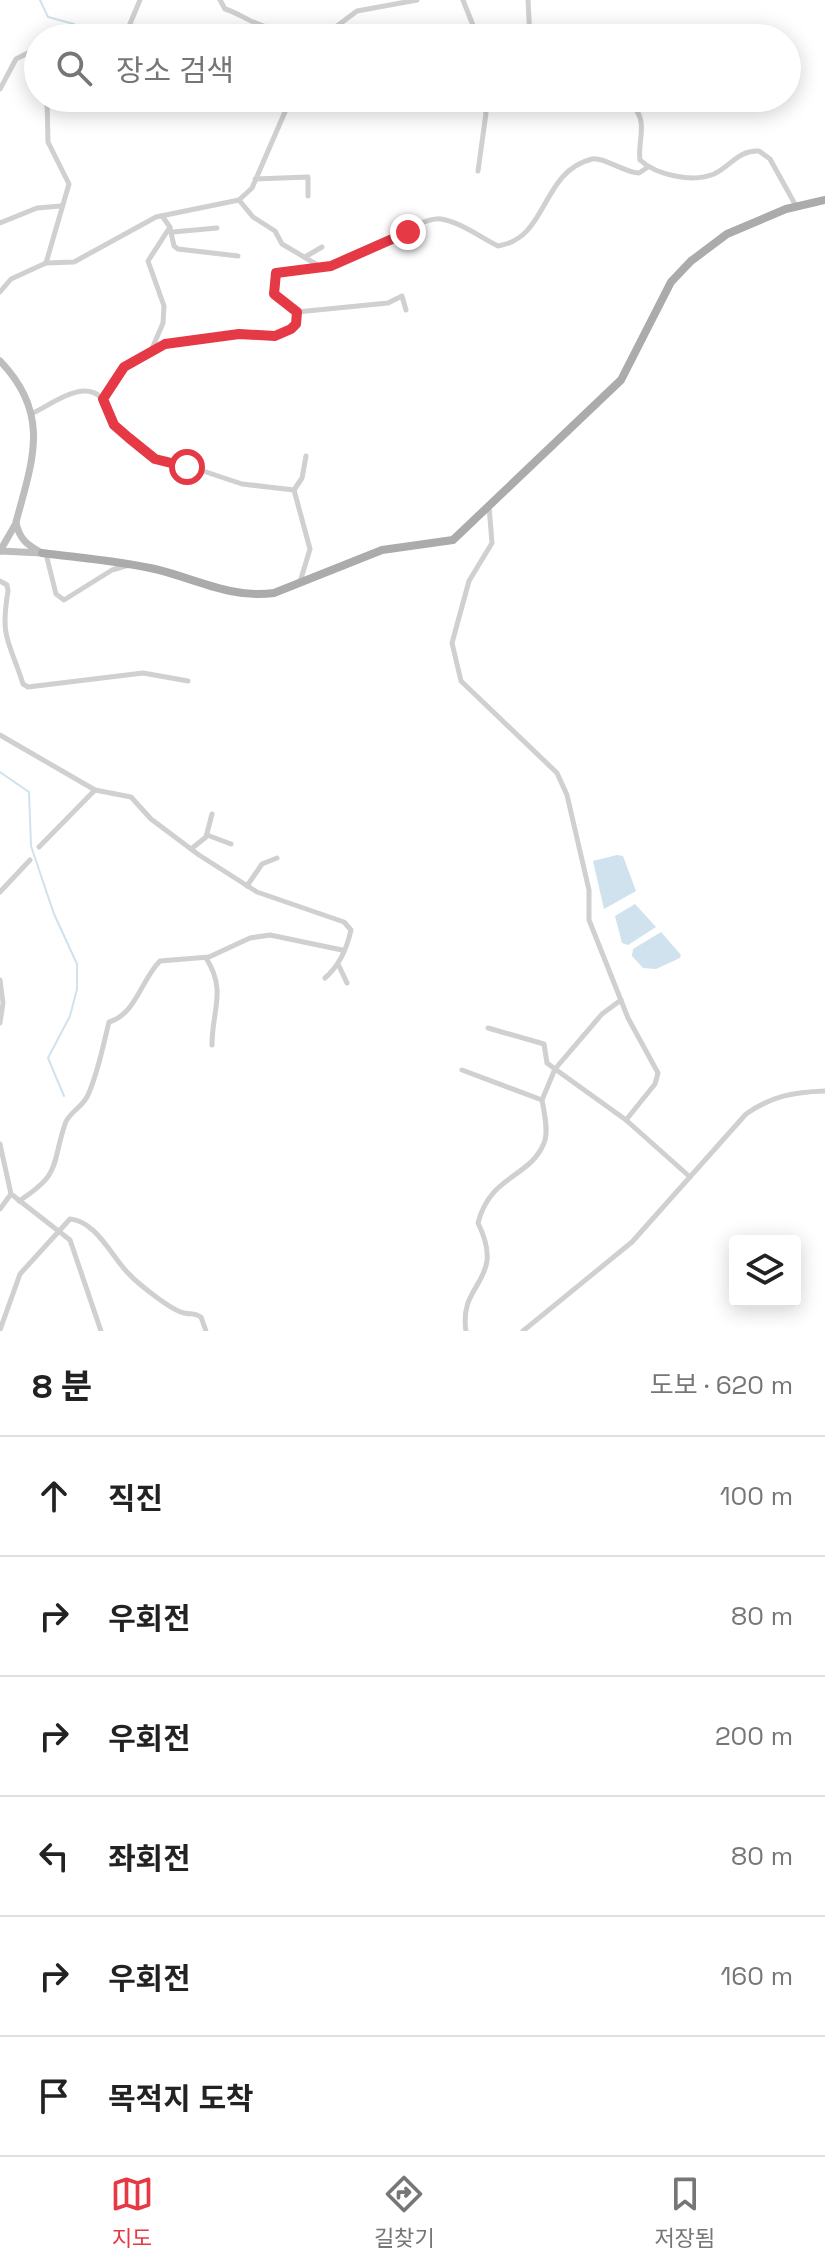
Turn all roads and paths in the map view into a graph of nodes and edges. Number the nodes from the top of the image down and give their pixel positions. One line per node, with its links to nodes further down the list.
1 (140, 0): 6 (street)
2 (220, 0): 7 (street)
3 (417, 0): 8 (street)
4 (463, 0): 9 (street)
5 (528, 0): 10 (street)
6 (130, 24)
7 (266, 24)
8 (340, 24)
9 (472, 24)
10 (529, 24)
11 (24, 55): 12 (street)
12 (0, 89)
13 (47, 112): 23 (street)
14 (285, 112): 19 (street)
15 (486, 112): 18 (street)
16 (635, 112): 17 (street)
17 (648, 167): 24 (street); 33 (street)
18 (478, 171)
19 (255, 179): 20 (street); 21 (street)
20 (308, 196)
21 (239, 200): 25 (street); 31 (street)
22 (825, 200): 24 (main road)
23 (61, 206): 26 (street); 32 (street)
24 (797, 206): 43 (main road)
25 (162, 216): 28 (street); 32 (street)
26 (0, 223)
27 (217, 228): 28 (street)
28 (171, 230): 30 (street); 37 (street)
29 (322, 247): 31 (street)
30 (238, 256)
31 (305, 257): 33 (street)
32 (46, 263): 34 (street)
33 (321, 267): 36 (street)
34 (0, 292)
35 (406, 310): 36 (street)
36 (297, 312): 37 (street)
37 (150, 352): 39 (street)
38 (0, 361): 40 (street)
39 (103, 399): 40 (street); 42 (street)
40 (30, 414): 44 (street)
41 (306, 456): 42 (street)
42 (294, 490): 48 (street)
43 (489, 506): 48 (main road); 67 (street)
44 (16, 522): 45 (street); 45 (street)
45 (44, 554): 46 (main road); 46 (street)
46 (130, 565): 48 (main road)
47 (0, 581): 49 (street)
48 (300, 583)
49 (188, 681)
50 (0, 735): 51 (street)
51 (95, 790): 55 (street); 56 (street)
52 (212, 814): 53 (street)
53 (207, 835): 54 (street); 56 (street)
54 (231, 844)
55 (39, 847)
56 (191, 849): 59 (street)
57 (277, 858): 59 (street)
58 (30, 860): 60 (street)
59 (247, 886): 61 (street)
60 (0, 892)
61 (342, 950): 62 (street); 63 (street)
62 (206, 957): 70 (street); 79 (street)
63 (339, 965): 64 (street); 66 (street)
64 (325, 978)
65 (0, 980): 68 (street)
66 (347, 983)
67 (621, 1000): 71 (street); 75 (street)
68 (0, 1023)
69 (488, 1028): 71 (street)
70 (212, 1045)
71 (555, 1069): 74 (street); 75 (street)
72 (462, 1070): 74 (street)
73 (825, 1091): 77 (street)
74 (542, 1100): 85 (street)
75 (626, 1120): 77 (street)
76 (0, 1144): 78 (street)
77 (690, 1177): 86 (street)
78 (11, 1194): 79 (street); 80 (street)
79 (19, 1201): 81 (street)
80 (0, 1209)
81 (59, 1228): 82 (street); 83 (street); 84 (street)
82 (0, 1330)
83 (101, 1331)
84 (206, 1331)
85 (466, 1331)
86 (523, 1331)

